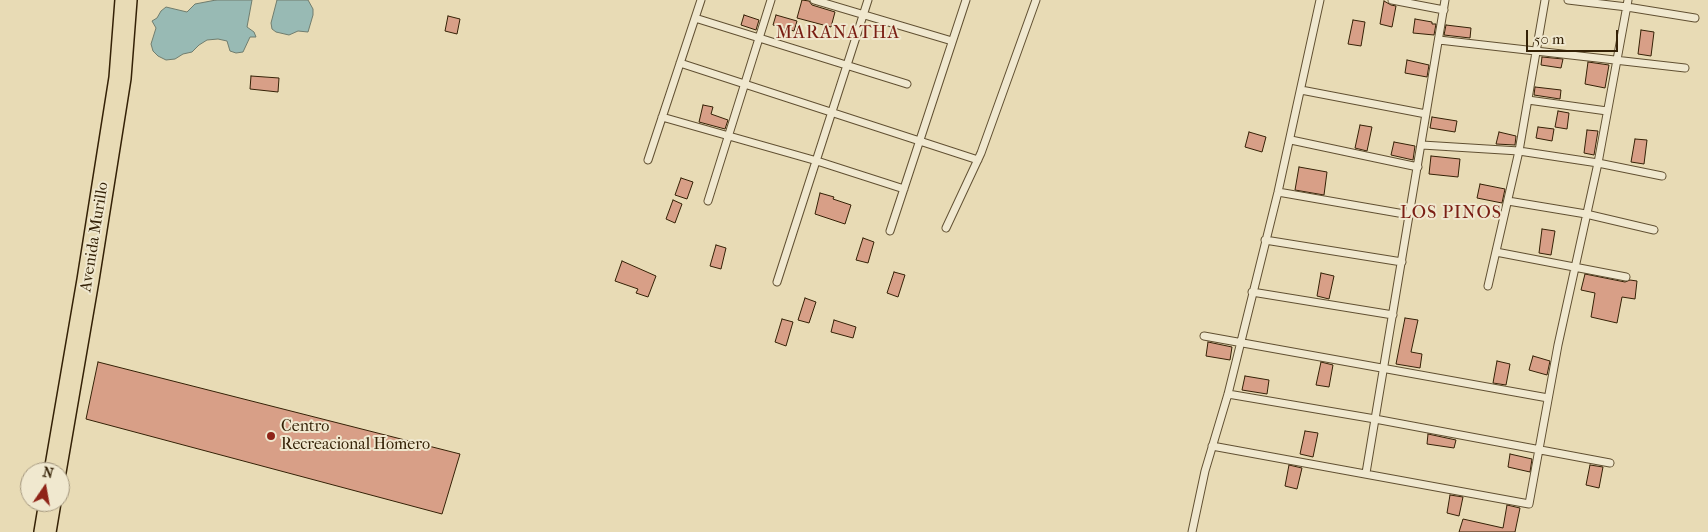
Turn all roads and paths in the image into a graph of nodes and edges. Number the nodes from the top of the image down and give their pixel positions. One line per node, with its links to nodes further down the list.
1 (126, 0): 71 (main road, Avenida Murillo)
2 (701, 0): 16 (lane)
3 (771, 0): 18 (lane)
4 (814, 0): 15 (lane)
5 (868, 0): 15 (lane)
6 (966, 0): 20 (lane)
7 (1036, 0): 40 (lane)
8 (1320, 0): 28 (lane)
9 (1392, 0): 14 (lane)
10 (1445, 0): 14 (lane)
11 (1545, 0): 21 (lane)
12 (1568, 0): 13 (lane)
13 (1628, 3): 17 (lane); 22 (lane)
14 (1444, 10): 19 (lane)
15 (864, 14): 20 (lane); 24 (lane)
16 (695, 18): 18 (lane); 23 (lane)
17 (1695, 18)
18 (760, 38): 24 (lane); 27 (lane)
19 (1439, 40): 21 (lane); 32 (lane)
20 (952, 41): 35 (lane)
21 (1537, 52): 22 (lane); 29 (lane)
22 (1617, 61): 25 (lane); 30 (lane)
23 (680, 63): 27 (lane); 33 (lane)
24 (848, 65): 26 (lane); 31 (lane)
25 (1685, 68)
26 (907, 84)
27 (745, 85): 31 (lane); 34 (lane)
28 (1301, 90): 32 (lane); 36 (lane)
29 (1528, 100): 30 (lane); 38 (lane)
30 (1607, 110): 42 (lane)
31 (832, 113): 35 (lane); 41 (lane)
32 (1426, 114): 37 (lane)
33 (662, 117): 34 (lane); 39 (lane)
34 (729, 135): 41 (lane); 47 (lane)
35 (920, 140): 40 (lane); 45 (lane)
36 (1291, 140): 43 (lane); 46 (lane)
37 (1422, 145): 38 (lane); 43 (lane)
38 (1519, 150): 42 (lane); 48 (lane)
39 (648, 160)
40 (978, 160): 51 (lane)
41 (817, 161): 45 (lane); 59 (lane)
42 (1598, 162): 44 (lane); 49 (lane)
43 (1418, 167): 50 (lane)
44 (1662, 176)
45 (904, 189): 52 (lane)
46 (1278, 192): 50 (lane); 54 (lane)
47 (708, 201)
48 (1508, 201): 49 (lane); 55 (lane)
49 (1586, 214): 53 (lane); 57 (lane)
50 (1410, 215): 56 (lane)
51 (946, 228)
52 (890, 230)
53 (1654, 230)
54 (1266, 240): 56 (lane); 61 (lane)
55 (1496, 252): 57 (lane); 60 (lane)
56 (1402, 262): 62 (lane)
57 (1574, 266): 58 (lane); 67 (lane)
58 (1626, 277)
59 (777, 282)
60 (1488, 286)
61 (1252, 292): 62 (lane); 64 (lane)
62 (1393, 315): 65 (lane)
63 (1204, 336): 64 (lane)
64 (1240, 343): 65 (lane); 66 (lane)
65 (1384, 368): 67 (lane); 68 (lane)
66 (1228, 394): 68 (lane); 69 (lane)
67 (1548, 398): 70 (lane)
68 (1375, 419): 70 (lane); 73 (lane)
69 (1212, 446): 73 (lane); 76 (lane)
70 (1539, 450): 72 (lane); 73 (lane)
71 (57, 462)
72 (1610, 463)
73 (1366, 473)
74 (48, 512): 75 (main road)
75 (45, 532)
76 (1192, 532)

